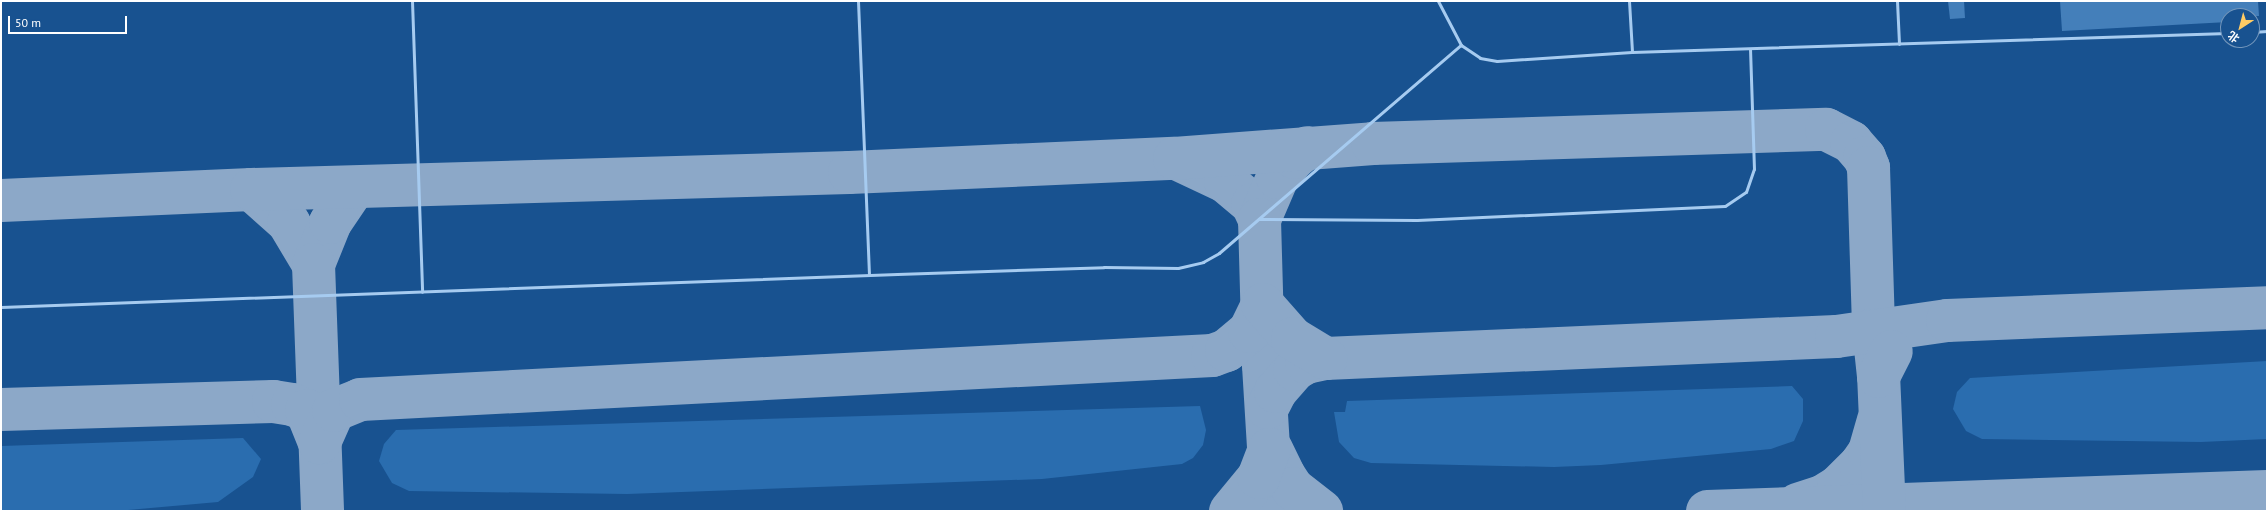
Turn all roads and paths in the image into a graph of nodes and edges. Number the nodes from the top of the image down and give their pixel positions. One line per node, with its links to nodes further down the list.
1 (412, 1): 13 (lane)
2 (858, 1): 12 (lane)
3 (1438, 1): 8 (lane)
4 (1629, 1): 10 (lane)
5 (1897, 1): 7 (lane)
6 (2220, 33): 7 (lane)
7 (1899, 44): 9 (lane)
8 (1462, 45): 10 (lane); 11 (lane)
9 (1750, 49): 10 (lane); 11 (lane)
10 (1632, 52)
11 (1259, 219): 12 (lane)
12 (869, 275): 13 (lane)
13 (422, 292): 14 (lane)
14 (1, 307)

